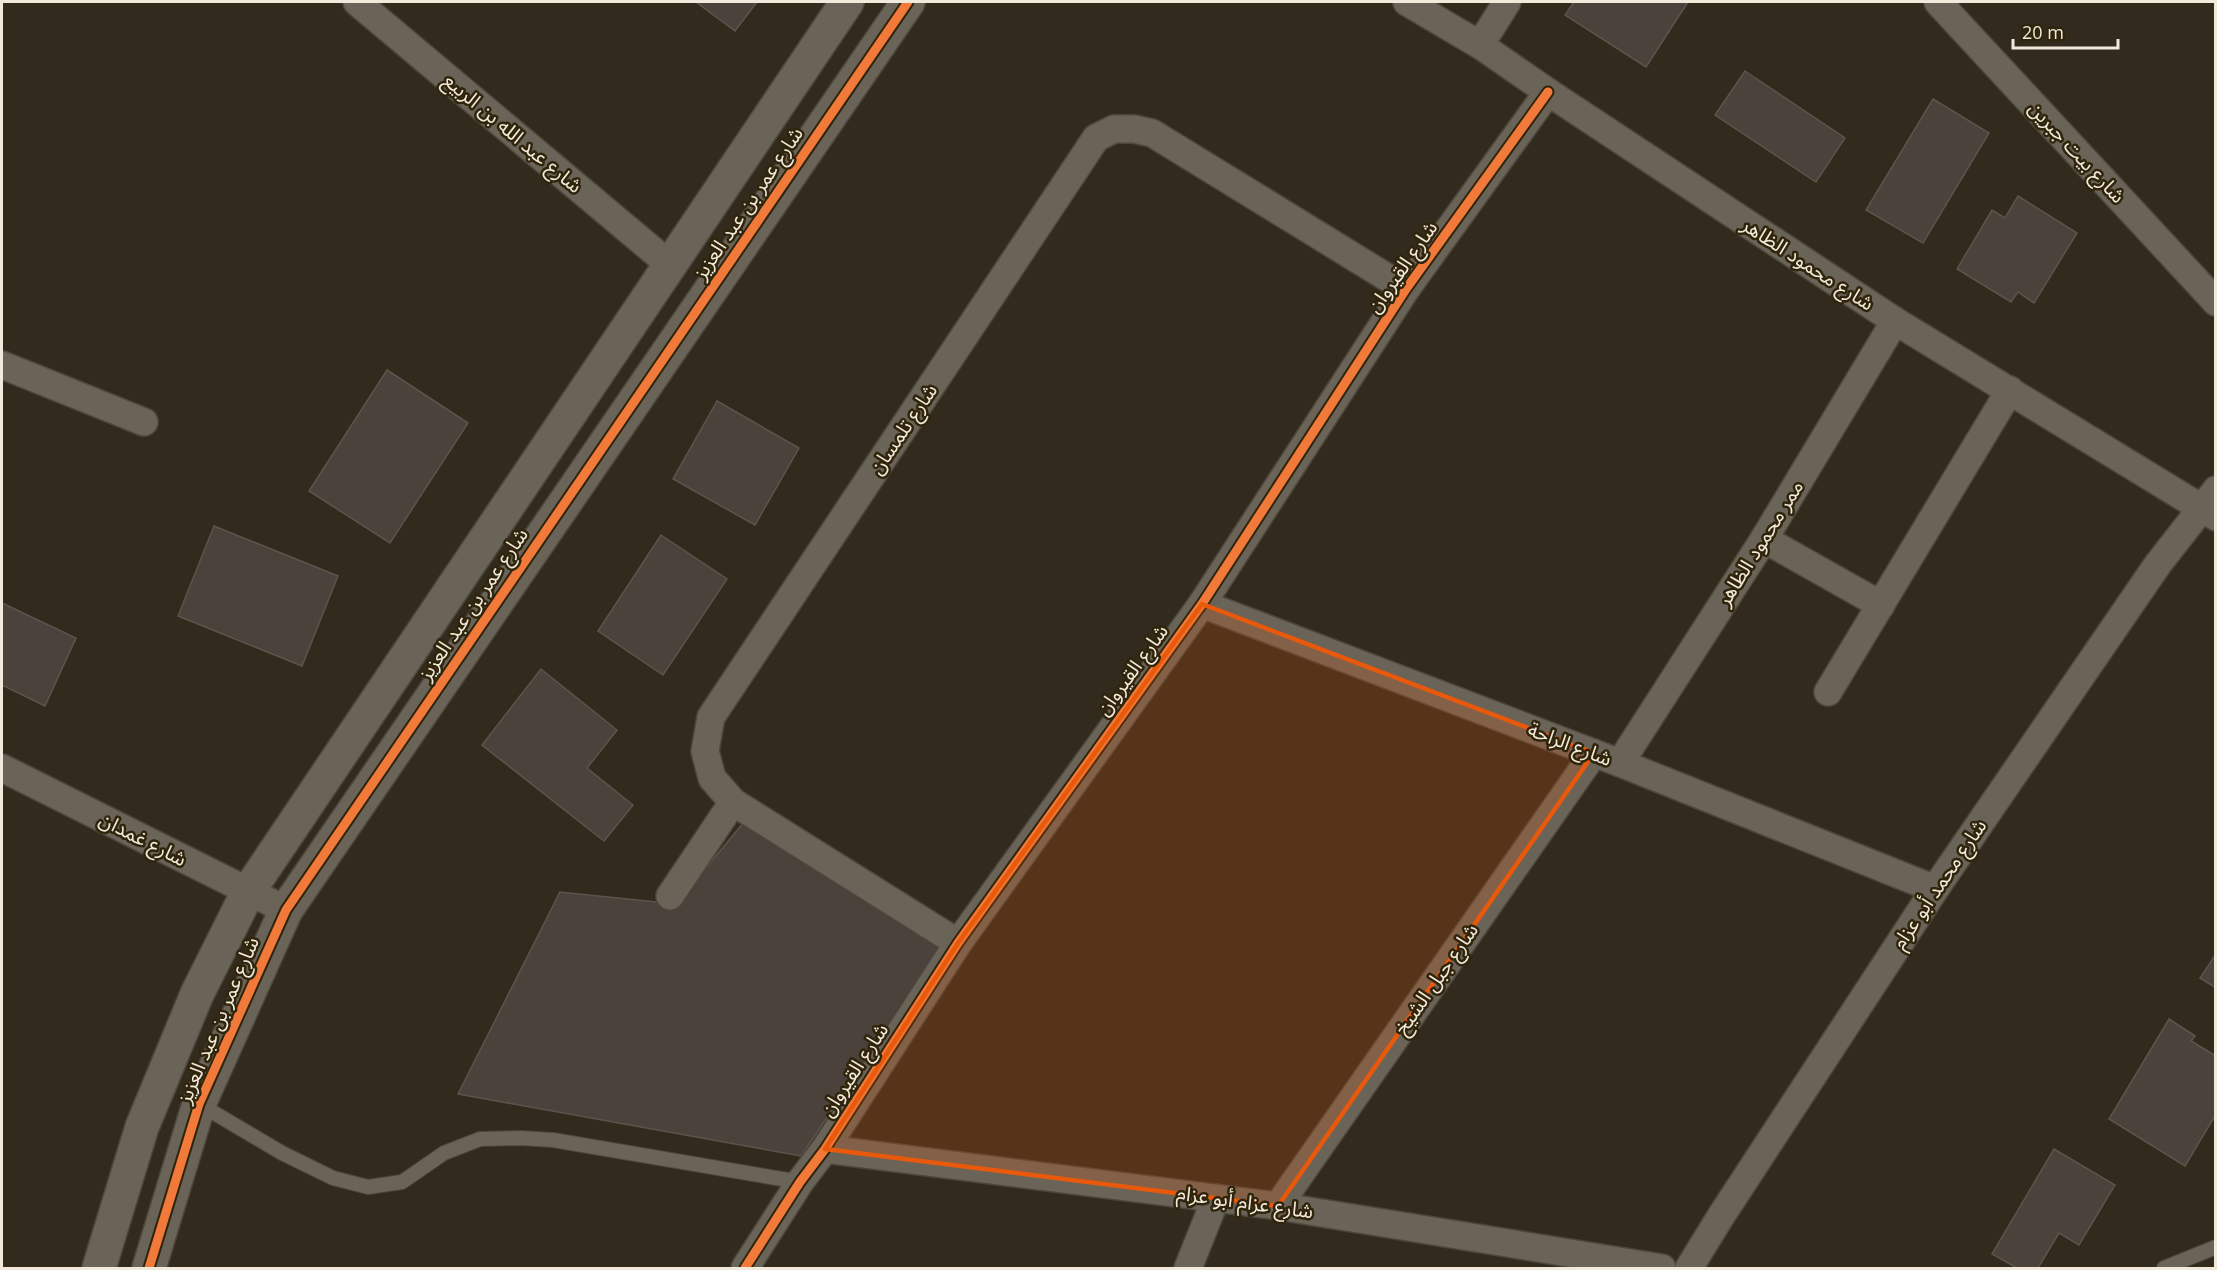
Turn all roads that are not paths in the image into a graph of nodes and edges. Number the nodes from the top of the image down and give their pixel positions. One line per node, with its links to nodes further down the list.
1 (357, 2): 9 (street, شارع عبد الله بن الربيع)
2 (847, 2): 9 (street, شارع عمر بن عبد العزيز)
3 (908, 2): 28 (street, شارع عمر بن عبد العزيز)
4 (1407, 2): 7 (street, شارع محمود الظاهر)
5 (1507, 2): 7 (street)
6 (1938, 2): 11 (street, شارع بيت جبرين)
7 (1480, 45): 8 (street, شارع محمود الظاهر)
8 (1548, 92): 10 (street, شارع القيروان); 12 (street, شارع محمود الظاهر)
9 (669, 264): 26 (street, شارع عمر بن عبد العزيز)
10 (1406, 289): 18 (street, شارع القيروان); 24 (street, شارع تلمسان)
11 (2216, 302)
12 (1895, 321): 14 (street, شارع محمود الظاهر); 17 (street, ممر محمود الظاهر)
13 (2, 365): 15 (street)
14 (2010, 390): 16 (street, شارع محمود الظاهر); 19 (street)
15 (144, 422)
16 (2211, 505): 25 (street, شارع محمد أبو عزام)
17 (1764, 539): 19 (street); 22 (street, ممر محمود الظاهر)
18 (1202, 604): 21 (street, شارع الراحة); 29 (street, شارع القيروان)
19 (1881, 605): 20 (street)
20 (1828, 692)
21 (1594, 753): 22 (street, شارع الراحة); 34 (street, شارع جبل الشيخ)
22 (1620, 763): 25 (street, شارع الراحة)
23 (2, 768): 26 (street, شارع غمدان)
24 (733, 802): 27 (street); 29 (street, شارع تلمسان)
25 (1935, 889): 41 (street, شارع محمد أبو عزام)
26 (248, 892): 28 (street, شارع غمدان); 36 (street, شارع عمر بن عبد العزيز)
27 (670, 896)
28 (286, 910): 30 (street, شارع عمر بن عبد العزيز)
29 (958, 943): 31 (street, شارع القيروان)
30 (199, 1104): 32 (lane); 37 (street, شارع عمر بن عبد العزيز)
31 (825, 1149): 32 (street, شارع القيروان); 33 (street, شارع عزام أبو عزام)
32 (800, 1182): 38 (street, شارع القيروان)
33 (1216, 1198): 34 (street, شارع عزام أبو عزام); 39 (street)
34 (1278, 1206): 40 (street, شارع عزام أبو عزام)
35 (2216, 1247): 42 (lane)
36 (99, 1269)
37 (149, 1269)
38 (745, 1269)
39 (1188, 1269)
40 (1662, 1269)
41 (1689, 1269)
42 (2163, 1269)

